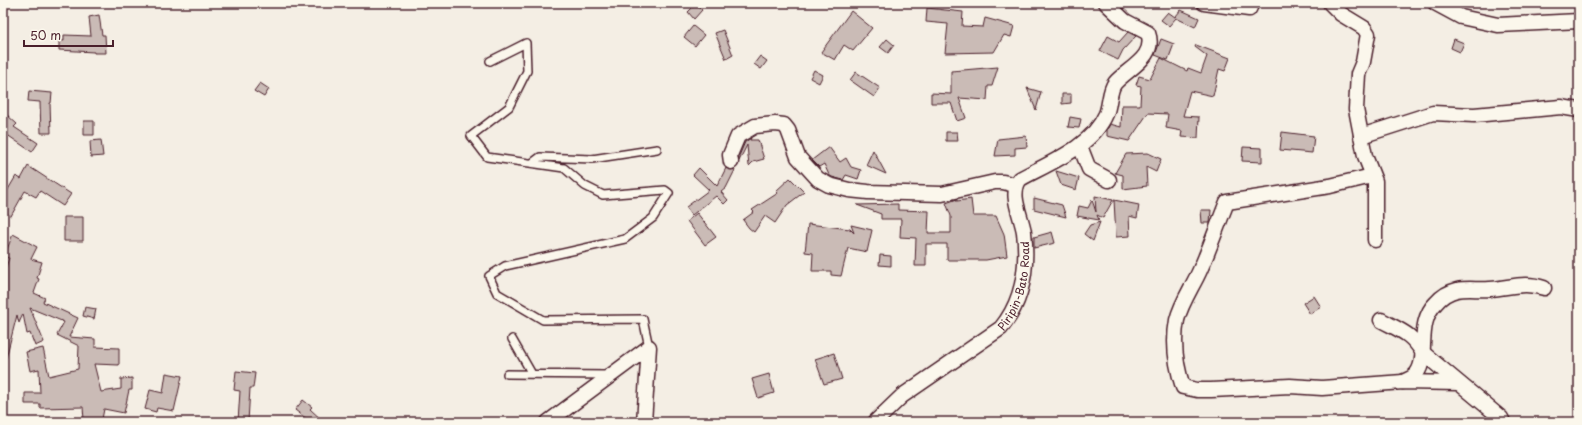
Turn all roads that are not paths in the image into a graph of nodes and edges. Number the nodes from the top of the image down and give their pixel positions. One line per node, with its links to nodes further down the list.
1 (1106, 3): 10 (street)
2 (1204, 3): 3 (street)
3 (1252, 3)
4 (1330, 3): 9 (street)
5 (1435, 3): 6 (street)
6 (1579, 21)
7 (490, 61): 13 (lane)
8 (1579, 110): 9 (street)
9 (1362, 136): 14 (street)
10 (1080, 146): 15 (street); 16 (street)
11 (657, 149): 13 (lane)
12 (731, 162): 16 (street)
13 (532, 163): 21 (lane)
14 (1372, 176): 17 (street); 26 (street)
15 (1109, 180)
16 (1015, 185): 30 (street, Piripin-Bato Road)
17 (1375, 240)
18 (1544, 288): 22 (street)
19 (1381, 320): 22 (street)
20 (512, 339): 24 (lane)
21 (649, 347): 25 (street); 29 (street)
22 (1423, 353): 26 (street); 27 (street)
23 (507, 374): 24 (lane)
24 (532, 374): 25 (lane)
25 (611, 375): 28 (street)
26 (1403, 382): 27 (street)
27 (1458, 383): 31 (street)
28 (548, 422)
29 (644, 422)
30 (875, 422)
31 (1503, 422)

